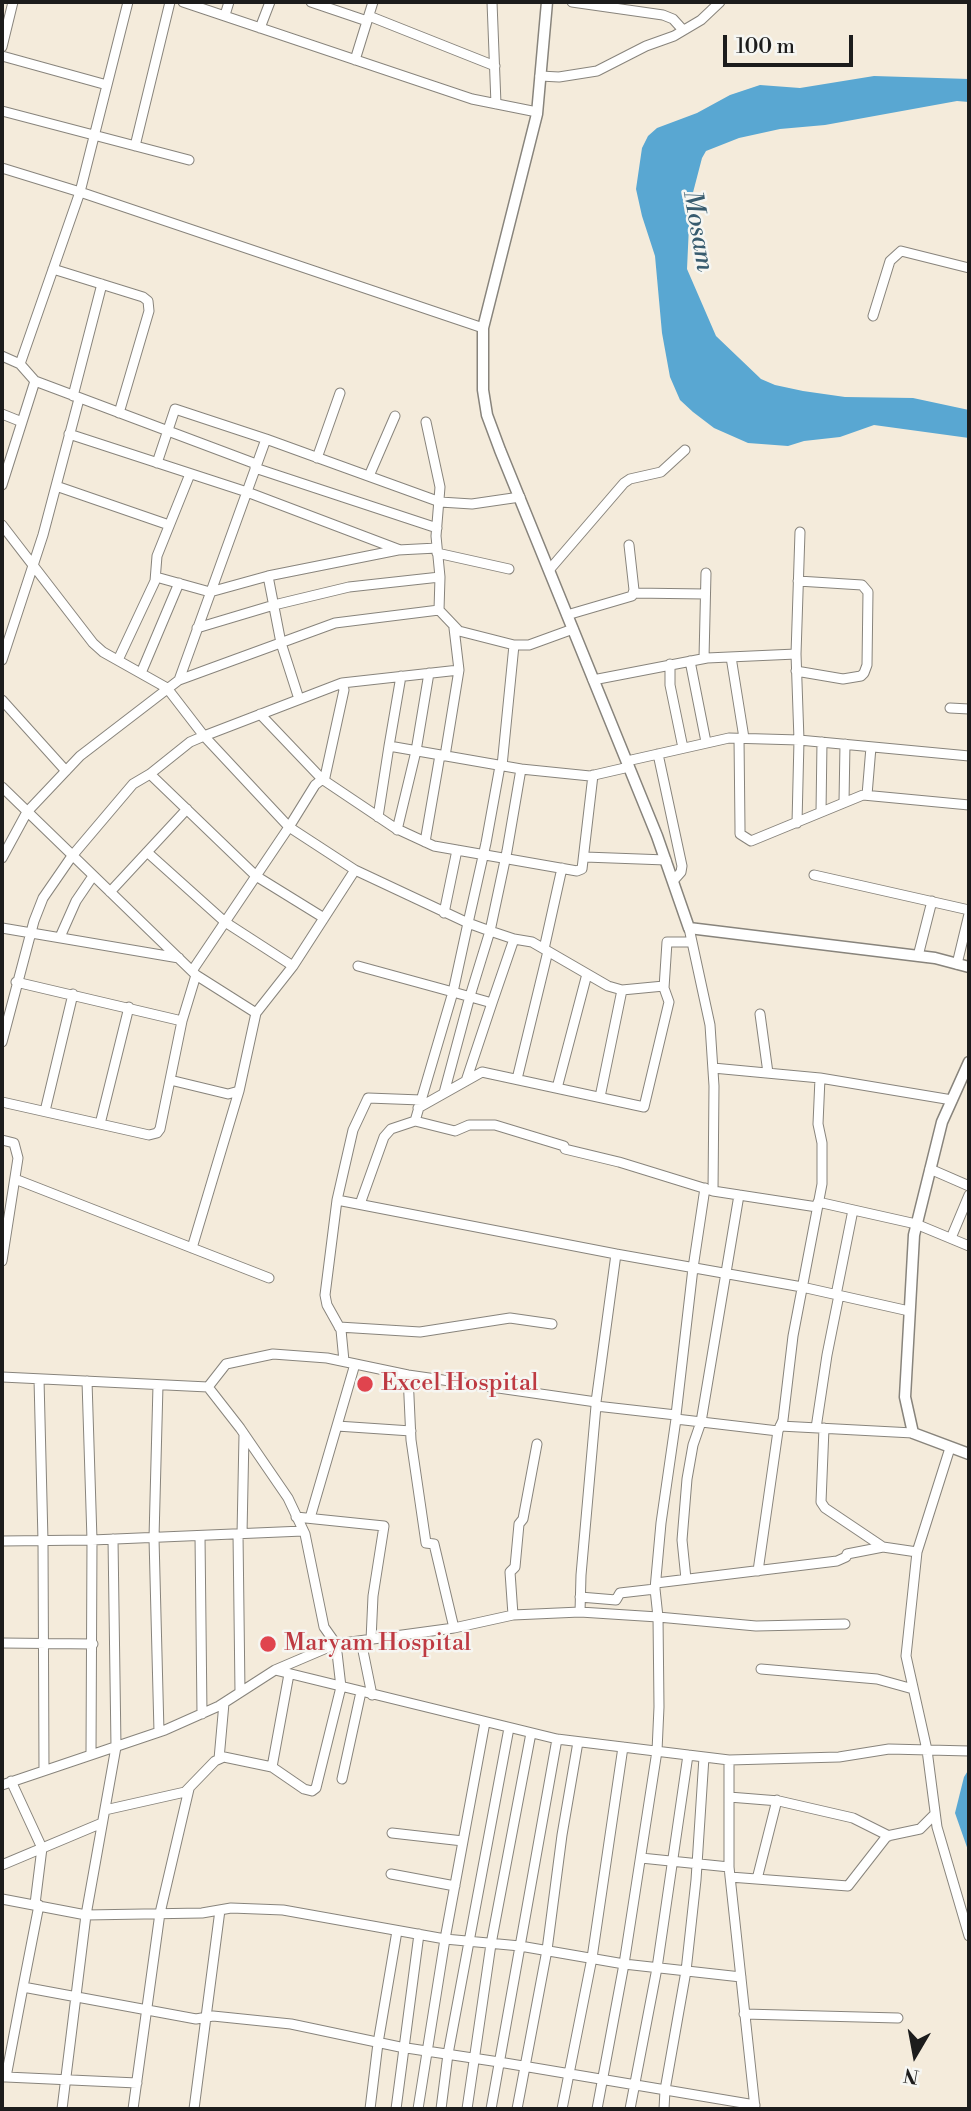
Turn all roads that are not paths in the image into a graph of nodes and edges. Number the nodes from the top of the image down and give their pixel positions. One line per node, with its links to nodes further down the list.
1 (13, 2): 17 (street)
2 (128, 2): 22 (street)
3 (170, 2): 27 (street)
4 (184, 2): 13 (street)
5 (229, 2): 13 (street)
6 (270, 2): 15 (street)
7 (311, 2): 14 (street)
8 (373, 2): 14 (street)
9 (492, 2): 20 (street)
10 (547, 2): 21 (street)
11 (572, 2): 16 (street)
12 (720, 2): 16 (street)
13 (225, 15): 15 (street)
14 (368, 19): 19 (street); 20 (street)
15 (260, 28): 19 (street)
16 (683, 30): 21 (street)
17 (2, 47)
18 (2, 56): 22 (street)
19 (355, 60): 23 (street)
20 (495, 66): 23 (street)
21 (540, 76): 25 (street)
22 (107, 85): 26 (street)
23 (496, 104): 25 (street)
24 (2, 111): 26 (street)
25 (537, 112): 35 (street)
26 (94, 135): 27 (street); 30 (street)
27 (135, 146): 28 (street)
28 (189, 160)
29 (2, 168): 30 (street)
30 (80, 192): 32 (street); 35 (street)
31 (969, 268): 34 (street)
32 (53, 269): 33 (street); 37 (street)
33 (102, 284): 40 (street); 41 (street)
34 (873, 316)
35 (483, 328): 58 (street)
36 (2, 356): 37 (street)
37 (20, 364): 38 (street)
38 (35, 381): 40 (street); 44 (street)
39 (340, 393): 50 (street)
40 (76, 397): 41 (street); 47 (street)
41 (119, 413): 46 (street)
42 (2, 414): 44 (street)
43 (394, 416): 54 (street)
44 (22, 422): 55 (street)
45 (426, 422): 59 (street)
46 (169, 432): 48 (street); 51 (street); 52 (street)
47 (69, 434): 51 (street); 56 (street)
48 (266, 439): 50 (street); 52 (street)
49 (685, 450): 69 (street)
50 (317, 458): 54 (street)
51 (157, 463): 53 (street)
52 (256, 466): 57 (street); 62 (street)
53 (190, 474): 57 (street); 61 (street)
54 (369, 477): 59 (street)
55 (2, 485)
56 (56, 486): 61 (street); 67 (street)
57 (247, 492): 65 (street); 76 (street)
58 (520, 497): 59 (street); 69 (street)
59 (440, 502): 62 (street)
60 (2, 524): 67 (street)
61 (170, 525): 72 (street)
62 (437, 528): 66 (street)
63 (800, 531): 74 (street)
64 (629, 545): 77 (street)
65 (400, 550): 66 (street); 71 (street)
66 (437, 551): 68 (street); 73 (street)
67 (33, 566): 90 (street); 91 (street)
68 (509, 569)
69 (550, 569): 81 (street)
70 (706, 573): 78 (street)
71 (268, 576): 76 (street); 79 (street)
72 (156, 577): 75 (street); 91 (street)
73 (440, 577): 79 (street); 80 (street)
74 (798, 581): 87 (street); 95 (street)
75 (179, 583): 76 (street); 96 (street)
76 (210, 592): 82 (street)
77 (633, 593): 78 (street); 81 (street)
78 (705, 594): 89 (street)
79 (274, 605): 82 (street); 85 (street)
80 (439, 610): 83 (street); 85 (street)
81 (567, 615): 84 (street)
82 (197, 628): 99 (street)
83 (454, 628): 86 (street); 94 (street)
84 (573, 629): 86 (street); 100 (street)
85 (281, 643): 99 (street); 103 (street)
86 (514, 645): 122 (street)
87 (796, 654): 88 (street); 95 (street)
88 (731, 657): 89 (street); 109 (street)
89 (704, 658): 92 (street)
90 (2, 660)
91 (118, 660): 96 (street)
92 (690, 661): 93 (street); 111 (street)
93 (670, 664): 100 (street); 116 (street)
94 (459, 670): 97 (street); 119 (street)
95 (796, 671): 110 (street)
96 (141, 673): 102 (street)
97 (429, 673): 98 (street); 117 (street)
98 (401, 676): 101 (street); 114 (street)
99 (179, 680): 102 (street)
100 (593, 680): 121 (street)
101 (342, 683): 103 (street); 127 (street)
102 (167, 688): 108 (street); 124 (street)
103 (299, 699): 107 (street)
104 (2, 700): 124 (street)
105 (950, 708): 106 (street)
106 (969, 709)
107 (260, 714): 108 (street); 127 (street)
108 (204, 736): 125 (street); 138 (street)
109 (741, 738): 110 (street); 111 (street); 137 (street)
110 (799, 740): 112 (street); 137 (street)
111 (705, 742): 116 (street)
112 (822, 742): 113 (street); 134 (street)
113 (845, 744): 115 (street); 131 (street)
114 (389, 746): 117 (street); 136 (street)
115 (871, 747): 120 (street); 129 (street)
116 (683, 748): 118 (street)
117 (416, 751): 119 (street); 139 (street)
118 (658, 754): 121 (street); 154 (street)
119 (442, 756): 122 (street); 140 (street)
120 (969, 757)
121 (628, 764): 126 (street); 148 (street)
122 (501, 766): 123 (street); 143 (street)
123 (521, 769): 126 (street); 146 (street)
124 (66, 771): 135 (street)
125 (150, 774): 133 (street); 144 (street)
126 (593, 775): 147 (street)
127 (322, 779): 136 (street); 138 (street)
128 (2, 787): 135 (street)
129 (867, 795): 131 (street); 132 (street)
130 (969, 797): 132 (street)
131 (844, 802): 134 (street)
132 (969, 805)
133 (187, 809): 142 (street); 153 (street)
134 (821, 812): 137 (street)
135 (27, 813): 144 (street); 145 (street)
136 (378, 817): 139 (street)
137 (797, 822)
138 (289, 827): 150 (street); 153 (street)
139 (397, 830): 140 (street)
140 (425, 842): 141 (street)
141 (457, 850): 143 (street); 158 (street)
142 (147, 852): 155 (street); 160 (street)
143 (484, 855): 146 (street); 161 (street)
144 (72, 856): 152 (street); 165 (street)
145 (2, 858)
146 (506, 858): 149 (street); 164 (street)
147 (585, 858): 148 (street); 149 (street)
148 (666, 860): 154 (street)
149 (562, 868): 169 (street)
150 (355, 870): 158 (street); 159 (street)
151 (814, 875): 156 (street)
152 (93, 876): 155 (street); 166 (street)
153 (256, 876): 159 (street); 160 (street)
154 (673, 881): 163 (street)
155 (110, 892): 171 (street)
156 (932, 901): 157 (street); 170 (street)
157 (969, 912): 172 (street)
158 (444, 913): 161 (street)
159 (324, 918): 173 (street)
160 (225, 922): 173 (street); 176 (street)
161 (468, 923): 164 (street); 181 (street)
162 (2, 928): 165 (street)
163 (689, 928): 168 (street); 170 (street)
164 (490, 931): 167 (street); 183 (street)
165 (30, 932): 166 (street); 178 (street)
166 (60, 937): 171 (street)
167 (514, 939): 169 (street); 184 (street)
168 (692, 942): 179 (street); 191 (street)
169 (546, 950): 177 (street); 194 (street)
170 (918, 956): 172 (street)
171 (180, 959): 176 (street)
172 (957, 964): 175 (street)
173 (293, 966): 186 (street)
174 (358, 966): 181 (street)
175 (969, 967)
176 (194, 973): 186 (street); 188 (street)
177 (587, 974): 180 (street); 198 (street)
178 (16, 982): 182 (street); 189 (street)
179 (664, 986): 180 (street); 201 (street)
180 (622, 990): 201 (street)
181 (453, 992): 183 (street); 204 (street)
182 (73, 993): 185 (street); 205 (street)
183 (470, 996): 184 (street); 200 (street)
184 (492, 1003): 196 (street)
185 (129, 1007): 188 (street); 207 (street)
186 (256, 1013): 199 (street)
187 (760, 1014): 192 (street)
188 (182, 1021): 195 (street)
189 (2, 1042)
190 (969, 1062): 197 (street)
191 (713, 1068): 192 (street); 212 (street)
192 (768, 1073): 193 (street)
193 (820, 1078): 202 (street); 217 (street)
194 (517, 1079): 196 (street); 198 (street)
195 (170, 1080): 199 (street); 207 (street)
196 (466, 1081): 200 (street)
197 (965, 1084): 202 (street)
198 (557, 1088): 201 (street)
199 (239, 1091): 222 (street)
200 (444, 1093): 204 (street)
201 (600, 1097)
202 (952, 1100): 209 (street)
203 (2, 1102): 205 (street)
204 (420, 1104): 206 (street); 215 (street)
205 (45, 1111): 207 (street)
206 (415, 1121): 212 (street); 216 (street)
207 (100, 1124)
208 (2, 1140): 210 (street)
209 (930, 1169): 211 (street); 219 (street)
210 (15, 1179): 222 (street); 224 (street)
211 (969, 1186)
212 (709, 1190): 213 (street); 225 (street)
213 (739, 1195): 217 (street); 226 (street)
214 (969, 1195): 220 (street)
215 (337, 1200): 216 (street); 232 (street)
216 (360, 1204): 223 (street)
217 (818, 1205): 218 (street); 228 (street)
218 (853, 1210): 219 (street); 229 (street)
219 (916, 1224): 220 (street); 230 (street)
220 (951, 1238): 221 (street)
221 (969, 1246)
222 (192, 1248): 227 (street)
223 (616, 1254): 225 (street); 241 (street)
224 (2, 1261)
225 (693, 1268): 226 (street); 242 (street)
226 (725, 1273): 228 (street); 243 (street)
227 (269, 1278)
228 (802, 1287): 229 (street); 245 (street)
229 (837, 1295): 230 (street); 246 (street)
230 (909, 1311): 248 (street)
231 (552, 1324): 232 (street)
232 (339, 1328): 233 (street)
233 (344, 1362): 234 (street); 240 (street)
234 (355, 1364): 235 (street); 244 (street)
235 (408, 1375): 241 (street); 247 (street)
236 (2, 1377): 237 (street)
237 (39, 1379): 238 (street); 262 (street)
238 (87, 1381): 239 (street); 260 (street)
239 (158, 1385): 240 (street); 258 (street)
240 (208, 1387): 249 (street)
241 (596, 1404): 242 (street); 268 (street)
242 (676, 1417): 243 (street); 267 (street)
243 (701, 1422): 245 (street); 266 (street)
244 (337, 1426): 247 (street); 254 (street)
245 (779, 1428): 246 (street); 265 (street)
246 (820, 1428): 248 (street); 263 (street)
247 (411, 1431): 273 (street)
248 (914, 1433): 251 (street)
249 (244, 1434): 253 (street); 256 (street)
250 (537, 1444): 270 (street)
251 (950, 1448): 252 (street); 264 (street)
252 (969, 1454)
253 (296, 1517): 254 (street); 255 (street)
254 (310, 1518): 274 (street)
255 (303, 1531): 256 (street); 277 (street)
256 (240, 1534): 257 (street); 284 (street)
257 (200, 1536): 258 (street); 288 (street)
258 (154, 1538): 259 (street); 291 (street)
259 (113, 1539): 260 (street); 295 (street)
260 (92, 1540): 262 (street); 276 (street)
261 (2, 1541): 262 (street)
262 (43, 1541): 278 (street)
263 (883, 1547): 264 (street); 265 (street)
264 (917, 1552): 283 (street)
265 (758, 1571): 266 (street)
266 (686, 1579): 267 (street)
267 (656, 1586): 268 (street); 271 (street)
268 (580, 1597): 269 (street)
269 (580, 1612): 270 (street); 271 (street)
270 (513, 1615): 273 (street)
271 (658, 1617): 272 (street); 298 (street)
272 (845, 1624)
273 (454, 1628): 274 (street)
274 (366, 1640): 277 (street); 286 (street)
275 (2, 1643): 278 (street)
276 (93, 1644): 278 (street); 300 (street)
277 (336, 1644): 280 (street); 282 (street)
278 (42, 1645): 306 (street)
279 (761, 1669): 283 (street)
280 (275, 1670): 281 (street); 284 (street)
281 (289, 1674): 282 (street); 305 (street)
282 (341, 1687): 285 (street); 305 (street)
283 (914, 1689): 297 (street)
284 (240, 1692): 287 (street)
285 (361, 1692): 286 (street); 307 (street)
286 (372, 1695): 289 (street)
287 (224, 1703): 288 (street); 303 (street)
288 (202, 1714): 291 (street)
289 (485, 1722): 290 (street); 318 (street)
290 (509, 1728): 292 (street); 337 (street)
291 (159, 1732): 295 (street)
292 (531, 1733): 293 (street); 338 (street)
293 (556, 1739): 294 (street); 339 (street)
294 (578, 1742): 296 (street); 340 (street)
295 (116, 1747): 300 (street); 313 (street)
296 (623, 1747): 298 (street); 341 (street)
297 (927, 1750): 299 (street); 304 (street); 314 (street)
298 (657, 1751): 301 (street); 320 (street)
299 (969, 1751)
300 (91, 1754): 306 (street)
301 (688, 1755): 302 (street); 321 (street)
302 (704, 1757): 304 (street); 322 (street)
303 (219, 1759): 305 (street); 310 (street)
304 (729, 1760): 311 (street)
305 (272, 1767)
306 (44, 1770): 308 (street)
307 (342, 1779)
308 (11, 1780): 309 (street); 319 (street)
309 (2, 1785)
310 (189, 1789): 313 (street); 331 (street)
311 (729, 1797): 312 (street); 324 (street)
312 (777, 1800): 317 (street); 326 (street)
313 (105, 1810): 315 (street)
314 (935, 1814): 317 (street); 335 (street)
315 (102, 1823): 319 (street); 332 (street)
316 (392, 1833): 318 (street)
317 (889, 1836): 326 (street)
318 (463, 1841): 327 (street)
319 (42, 1848): 323 (street); 329 (street)
320 (641, 1858): 321 (street); 342 (street)
321 (673, 1861): 322 (street); 343 (street)
322 (697, 1864): 324 (street); 344 (street)
323 (2, 1865)
324 (730, 1872): 326 (street); 345 (street)
325 (391, 1874): 327 (street)
326 (757, 1879)
327 (455, 1886): 336 (street)
328 (2, 1899): 329 (street)
329 (37, 1905): 332 (street); 346 (street)
330 (219, 1910): 331 (street); 333 (street); 350 (street)
331 (160, 1913): 332 (street); 348 (street)
332 (86, 1915): 347 (street)
333 (397, 1930): 334 (street); 352 (street)
334 (419, 1934): 336 (street); 353 (street)
335 (969, 1936)
336 (445, 1939): 337 (street); 354 (street)
337 (470, 1942): 338 (street); 355 (street)
338 (491, 1944): 339 (street); 356 (street)
339 (520, 1946): 340 (street); 357 (street)
340 (547, 1950): 341 (street); 358 (street)
341 (592, 1958): 342 (street); 359 (street)
342 (624, 1964): 343 (street); 362 (street)
343 (657, 1968): 344 (street); 364 (street)
344 (686, 1971): 345 (street); 365 (street)
345 (741, 1977): 349 (street)
346 (23, 1987): 347 (street); 360 (street)
347 (76, 1997): 348 (street); 361 (street)
348 (146, 2011): 350 (street); 363 (street)
349 (744, 2014): 351 (street); 366 (street)
350 (206, 2017): 352 (street); 369 (street)
351 (898, 2018)
352 (378, 2043): 353 (street); 370 (street)
353 (404, 2048): 354 (street); 371 (street)
354 (426, 2051): 355 (street); 372 (street)
355 (448, 2054): 356 (street); 373 (street)
356 (475, 2058): 357 (street); 374 (street)
357 (499, 2062): 358 (street); 375 (street)
358 (526, 2066): 359 (street); 376 (street)
359 (569, 2074): 362 (street); 377 (street)
360 (4, 2077): 361 (street)
361 (66, 2079): 363 (street); 367 (street)
362 (603, 2079): 364 (street); 378 (street)
363 (137, 2083): 368 (street)
364 (634, 2084): 365 (street); 379 (street)
365 (665, 2090): 366 (street); 380 (street)
366 (755, 2107)
367 (62, 2109)
368 (133, 2109)
369 (194, 2109)
370 (370, 2109)
371 (396, 2109)
372 (418, 2109)
373 (441, 2109)
374 (467, 2109)
375 (491, 2109)
376 (517, 2109)
377 (562, 2109)
378 (597, 2109)
379 (630, 2109)
380 (664, 2109)

